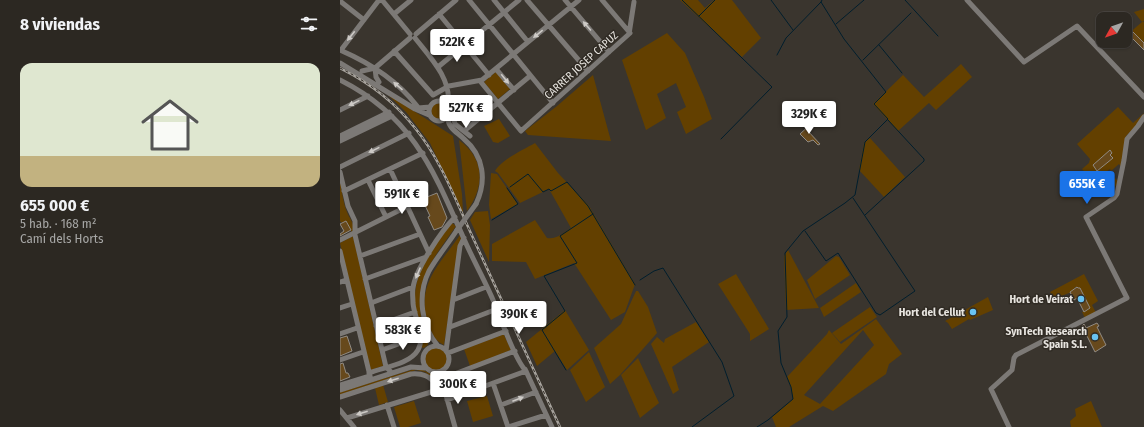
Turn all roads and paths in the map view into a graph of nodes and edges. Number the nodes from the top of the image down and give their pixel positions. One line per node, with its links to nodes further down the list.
1 (378, 0): 19 (street)
2 (382, 0): 17 (street)
3 (411, 0): 17 (street)
4 (456, 0): 18 (street)
5 (469, 0): 20 (street)
6 (494, 0): 16 (street)
7 (519, 0): 16 (street)
8 (527, 0): 21 (street)
9 (565, 0): 15 (street)
10 (579, 0): 15 (street)
11 (602, 0): 22 (street)
12 (967, 0): 44 (street)
13 (340, 1): 19 (street)
14 (634, 2): 22 (street, CARRER JOSEP CAPUZ)
15 (571, 7): 21 (street); 28 (street, one-way to 15)
16 (504, 12): 20 (street); 24 (street)
17 (394, 14): 23 (street)
18 (439, 14): 23 (street); 25 (street)
19 (364, 20): 26 (street, one-way to 26)
20 (490, 25): 25 (street); 29 (street)
21 (549, 25): 24 (street, one-way to 24); 35 (street)
22 (630, 33): 28 (street, CARRER JOSEP CAPUZ)
23 (413, 36): 27 (street); 31 (street)
24 (528, 42): 29 (street)
25 (464, 46): 31 (street); 36 (street)
26 (340, 50): 32 (street)
27 (394, 51): 32 (street); 41 (street)
28 (609, 52): 35 (street, CARRER JOSEP CAPUZ)
29 (513, 54): 33 (street); 37 (street)
30 (340, 62): 34 (street); 53 (street)
31 (438, 67): 41 (street)
32 (375, 68): 34 (street); 40 (street); 50 (street, one-way to 32)
33 (496, 69): 36 (street); 42 (street, one-way to 42)
34 (362, 71): 40 (street)
35 (588, 71): 47 (street, CARRER JOSEP CAPUZ)
36 (489, 75): 39 (street)
37 (530, 76): 42 (street); 47 (street)
38 (340, 80): 43 (street)
39 (480, 81): 41 (street); 46 (street)
40 (379, 82): 50 (street)
41 (447, 88): 45 (street); 48 (street)
42 (514, 90): 46 (street)
43 (368, 96): 51 (street, one-way to 51); 52 (street)
44 (1144, 97)
45 (439, 101): 48 (street); 49 (street)
46 (498, 103): 47 (street, CARRER JOSEP CAPUZ); 57 (street)
47 (553, 103)
48 (448, 105): 54 (street)
49 (430, 107): 50 (street); 53 (street)
50 (418, 108)
51 (340, 110)
52 (391, 114): 58 (street); 59 (street); 61 (street)
53 (429, 114): 56 (street)
54 (449, 115): 56 (street); 57 (street); 62 (street)
55 (1144, 117): 134 (street)
56 (440, 122): 62 (street)
57 (464, 131): 60 (street)
58 (409, 133): 63 (street); 64 (street, one-way to 64)
59 (340, 136)
60 (470, 136)
61 (340, 141)
62 (470, 146): 98 (street, bridge)
63 (423, 153): 65 (street); 71 (street)
64 (340, 167)
65 (390, 169): 67 (street); 69 (street)
66 (340, 172): 68 (street)
67 (368, 180): 68 (street); 70 (street)
68 (344, 191): 72 (street)
69 (408, 206): 70 (street); 73 (street)
70 (386, 217): 72 (street)
71 (455, 217): 74 (street); 79 (street)
72 (355, 232): 75 (street); 80 (street)
73 (420, 234): 79 (street); 80 (street)
74 (464, 238): 76 (street); 77 (street)
75 (340, 240)
76 (460, 244): 77 (street); 87 (street)
77 (467, 244): 86 (street)
78 (340, 251): 81 (street)
79 (428, 255): 82 (street); 85 (street, one-way to 85)
80 (360, 256): 82 (street)
81 (341, 257): 83 (street)
82 (365, 279): 88 (street)
83 (347, 280): 84 (street); 89 (street)
84 (340, 282)
85 (413, 287): 88 (street); 92 (street)
86 (486, 287): 87 (street); 91 (street)
87 (453, 300): 94 (street)
88 (371, 303): 93 (street)
89 (352, 304): 90 (street); 95 (street)
90 (340, 308)
91 (497, 309): 94 (street); 96 (street); 112 (street)
92 (415, 312): 93 (street); 99 (street)
93 (376, 326): 102 (street)
94 (450, 326): 105 (street)
95 (358, 328): 97 (street); 104 (street)
96 (506, 331): 103 (street); 105 (street)
97 (340, 334)
98 (429, 334): 100 (street); 101 (street)
99 (420, 336): 102 (street); 106 (street)
100 (438, 346): 101 (street); 105 (street)
101 (428, 348): 106 (street)
102 (382, 350): 108 (street)
103 (515, 351): 112 (street); 116 (street)
104 (364, 352): 107 (street); 115 (street)
105 (447, 352): 111 (street)
106 (422, 353): 108 (street); 109 (street); 110 (street)
107 (340, 360)
108 (386, 367): 113 (street); 115 (street)
109 (410, 367): 110 (street); 113 (street)
110 (426, 368): 114 (street)
111 (445, 370): 114 (street); 116 (street)
112 (526, 370): 117 (street); 121 (street)
113 (392, 373): 115 (street)
114 (433, 373): 119 (street)
115 (370, 376): 118 (street); 120 (street)
116 (444, 378): 119 (street)
117 (494, 383): 123 (street); 125 (street)
118 (340, 385)
119 (441, 386): 122 (street, one-way to 122); 123 (street); 124 (street)
120 (340, 390)
121 (536, 392): 125 (street, one-way to 121); 127 (street)
122 (340, 397)
123 (447, 400): 131 (street)
124 (387, 405): 128 (street, one-way to 128); 130 (street)
125 (501, 405): 132 (street)
126 (340, 410): 128 (street)
127 (546, 415): 132 (street); 133 (street)
128 (347, 418): 129 (street)
129 (354, 427)
130 (394, 427)
131 (455, 427)
132 (508, 427)
133 (552, 427)
134 (1009, 427)

